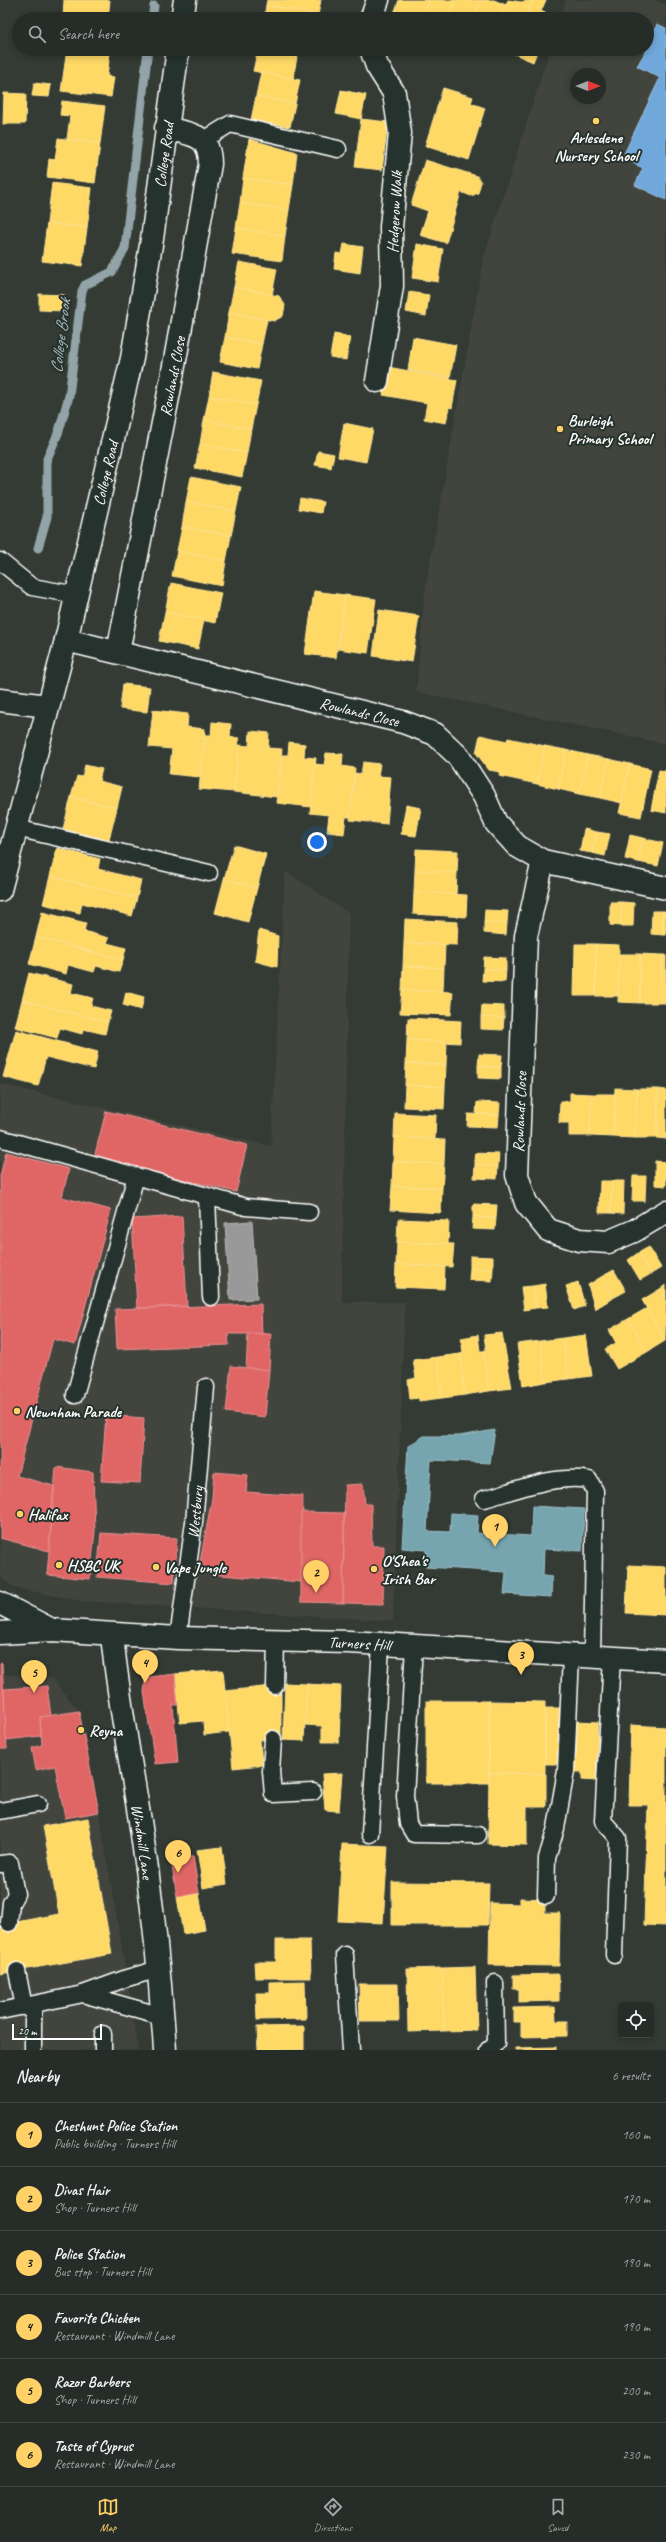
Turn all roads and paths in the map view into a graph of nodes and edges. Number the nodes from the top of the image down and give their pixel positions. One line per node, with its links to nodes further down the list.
1 (185, 0): 3 (street)
2 (378, 0): 4 (street)
3 (183, 12)
4 (374, 12)
5 (177, 56): 7 (street, College Road)
6 (373, 56): 10 (street, Hedgerow Walk)
7 (166, 128): 8 (street); 12 (street, College Road)
8 (204, 140): 9 (lane); 14 (street, Rowlands Close)
9 (338, 149)
10 (377, 381)
11 (0, 561): 12 (lane)
12 (77, 595): 13 (street, College Road)
13 (66, 640): 14 (street, Rowlands Close); 16 (street, College Road)
14 (118, 652): 18 (street, Rowlands Close)
15 (0, 700): 16 (street)
16 (47, 706): 17 (street, College Road)
17 (16, 828): 19 (lane); 21 (street, College Road)
18 (544, 861): 20 (street, Rowlands Close); 26 (street, Rowlands Close)
19 (209, 872)
20 (666, 888)
21 (0, 890)
22 (0, 1138): 23 (lane)
23 (136, 1176): 24 (lane); 29 (lane)
24 (207, 1196): 25 (lane); 27 (lane)
25 (309, 1212)
26 (666, 1212)
27 (211, 1297)
28 (206, 1386): 35 (lane, Westbury)
29 (75, 1396)
30 (484, 1498): 40 (lane)
31 (0, 1602): 32 (street, Turners Hill)
32 (52, 1630): 33 (street, Turners Hill); 34 (street, Turners Hill)
33 (0, 1633)
34 (112, 1635): 35 (street, Turners Hill); 54 (street, Windmill Lane)
35 (178, 1638): 36 (street, Turners Hill)
36 (276, 1640): 37 (street, Turners Hill); 42 (lane)
37 (381, 1645): 38 (street, Turners Hill); 47 (lane)
38 (414, 1647): 39 (street, Turners Hill); 48 (lane)
39 (571, 1655): 40 (street, Turners Hill); 50 (lane)
40 (602, 1656): 41 (street, Turners Hill); 53 (lane)
41 (666, 1661)
42 (274, 1686)
43 (272, 1739): 44 (lane)
44 (313, 1792)
45 (38, 1804): 46 (lane)
46 (0, 1810)
47 (370, 1834)
48 (478, 1836)
49 (0, 1864): 51 (lane)
50 (546, 1896)
51 (9, 1923)
52 (345, 1955): 65 (lane)
53 (614, 1955)
54 (159, 1969): 57 (lane); 60 (street, Windmill Lane)
55 (17, 1971): 58 (lane)
56 (495, 1983): 66 (lane)
57 (83, 1994): 58 (lane); 60 (lane)
58 (28, 2006): 59 (lane); 62 (lane)
59 (0, 2011)
60 (162, 2016): 64 (street, Windmill Lane)
61 (103, 2034): 63 (lane)
62 (33, 2050)
63 (103, 2050)
64 (165, 2050)
65 (351, 2050)
66 (488, 2050)

